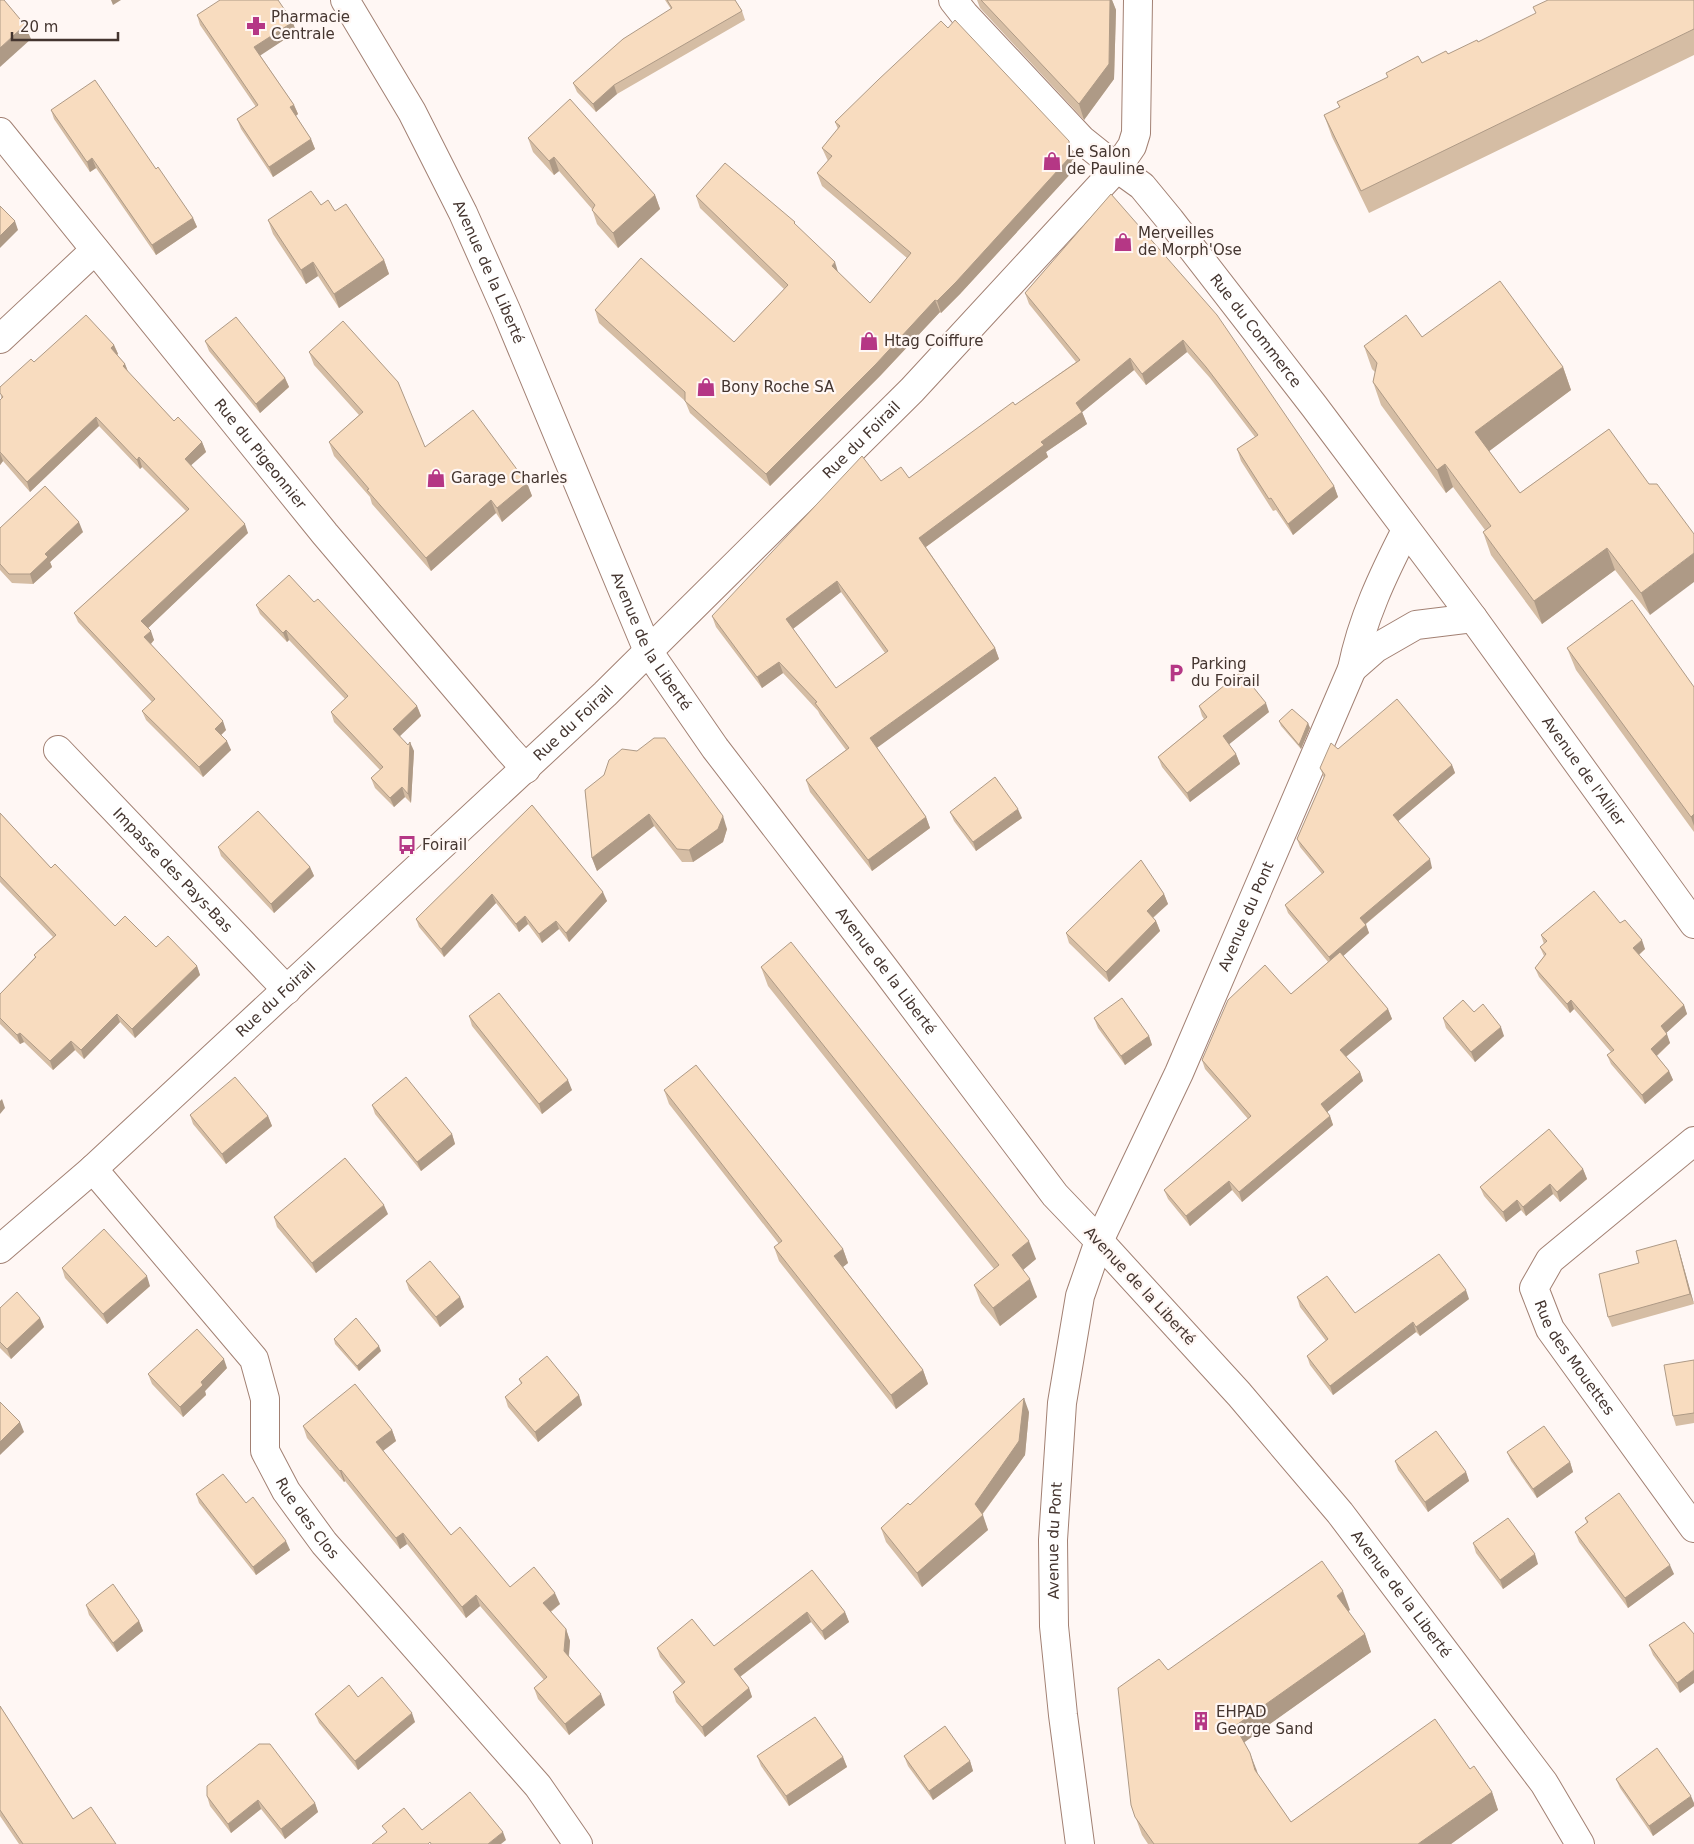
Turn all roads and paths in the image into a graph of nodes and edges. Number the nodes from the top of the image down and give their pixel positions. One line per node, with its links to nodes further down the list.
1 (345, 0): 10 (street, Avenue de la Liberté)
2 (953, 0): 5 (street, Rue du Commerce)
3 (1138, 0): 5 (street, Rue du Foirail)
4 (0, 132): 6 (street, Rue du Pigeonnier)
5 (1117, 168): 8 (street, Rue du Commerce); 10 (street, Rue du Foirail)
6 (95, 250): 7 (street); 13 (street, Rue du Pigeonnier)
7 (0, 339)
8 (1406, 530): 9 (street, Rue du Commerce); 11 (street, Avenue du Pont)
9 (1473, 618): 11 (street, Avenue du Pont); 14 (street, Avenue de l'Allier)
10 (648, 651): 13 (street, Rue du Foirail); 19 (street, Avenue de la Liberté)
11 (1352, 669): 19 (street, Avenue du Pont)
12 (58, 750): 16 (street, Impasse des Pays-Bas)
13 (526, 769): 16 (street, Rue du Foirail)
14 (1686, 898): 15 (street, Avenue de l'Allier)
15 (1694, 924)
16 (287, 990): 18 (street, Rue du Foirail)
17 (1694, 1141): 21 (street, Rue des Mouettes)
18 (93, 1169): 20 (street, Rue du Foirail); 22 (street, Rue des Clos)
19 (1099, 1241): 23 (street, Avenue du Pont); 24 (street, Avenue de la Liberté)
20 (0, 1249)
21 (1694, 1528)
22 (578, 1844)
23 (1080, 1844)
24 (1580, 1844)

